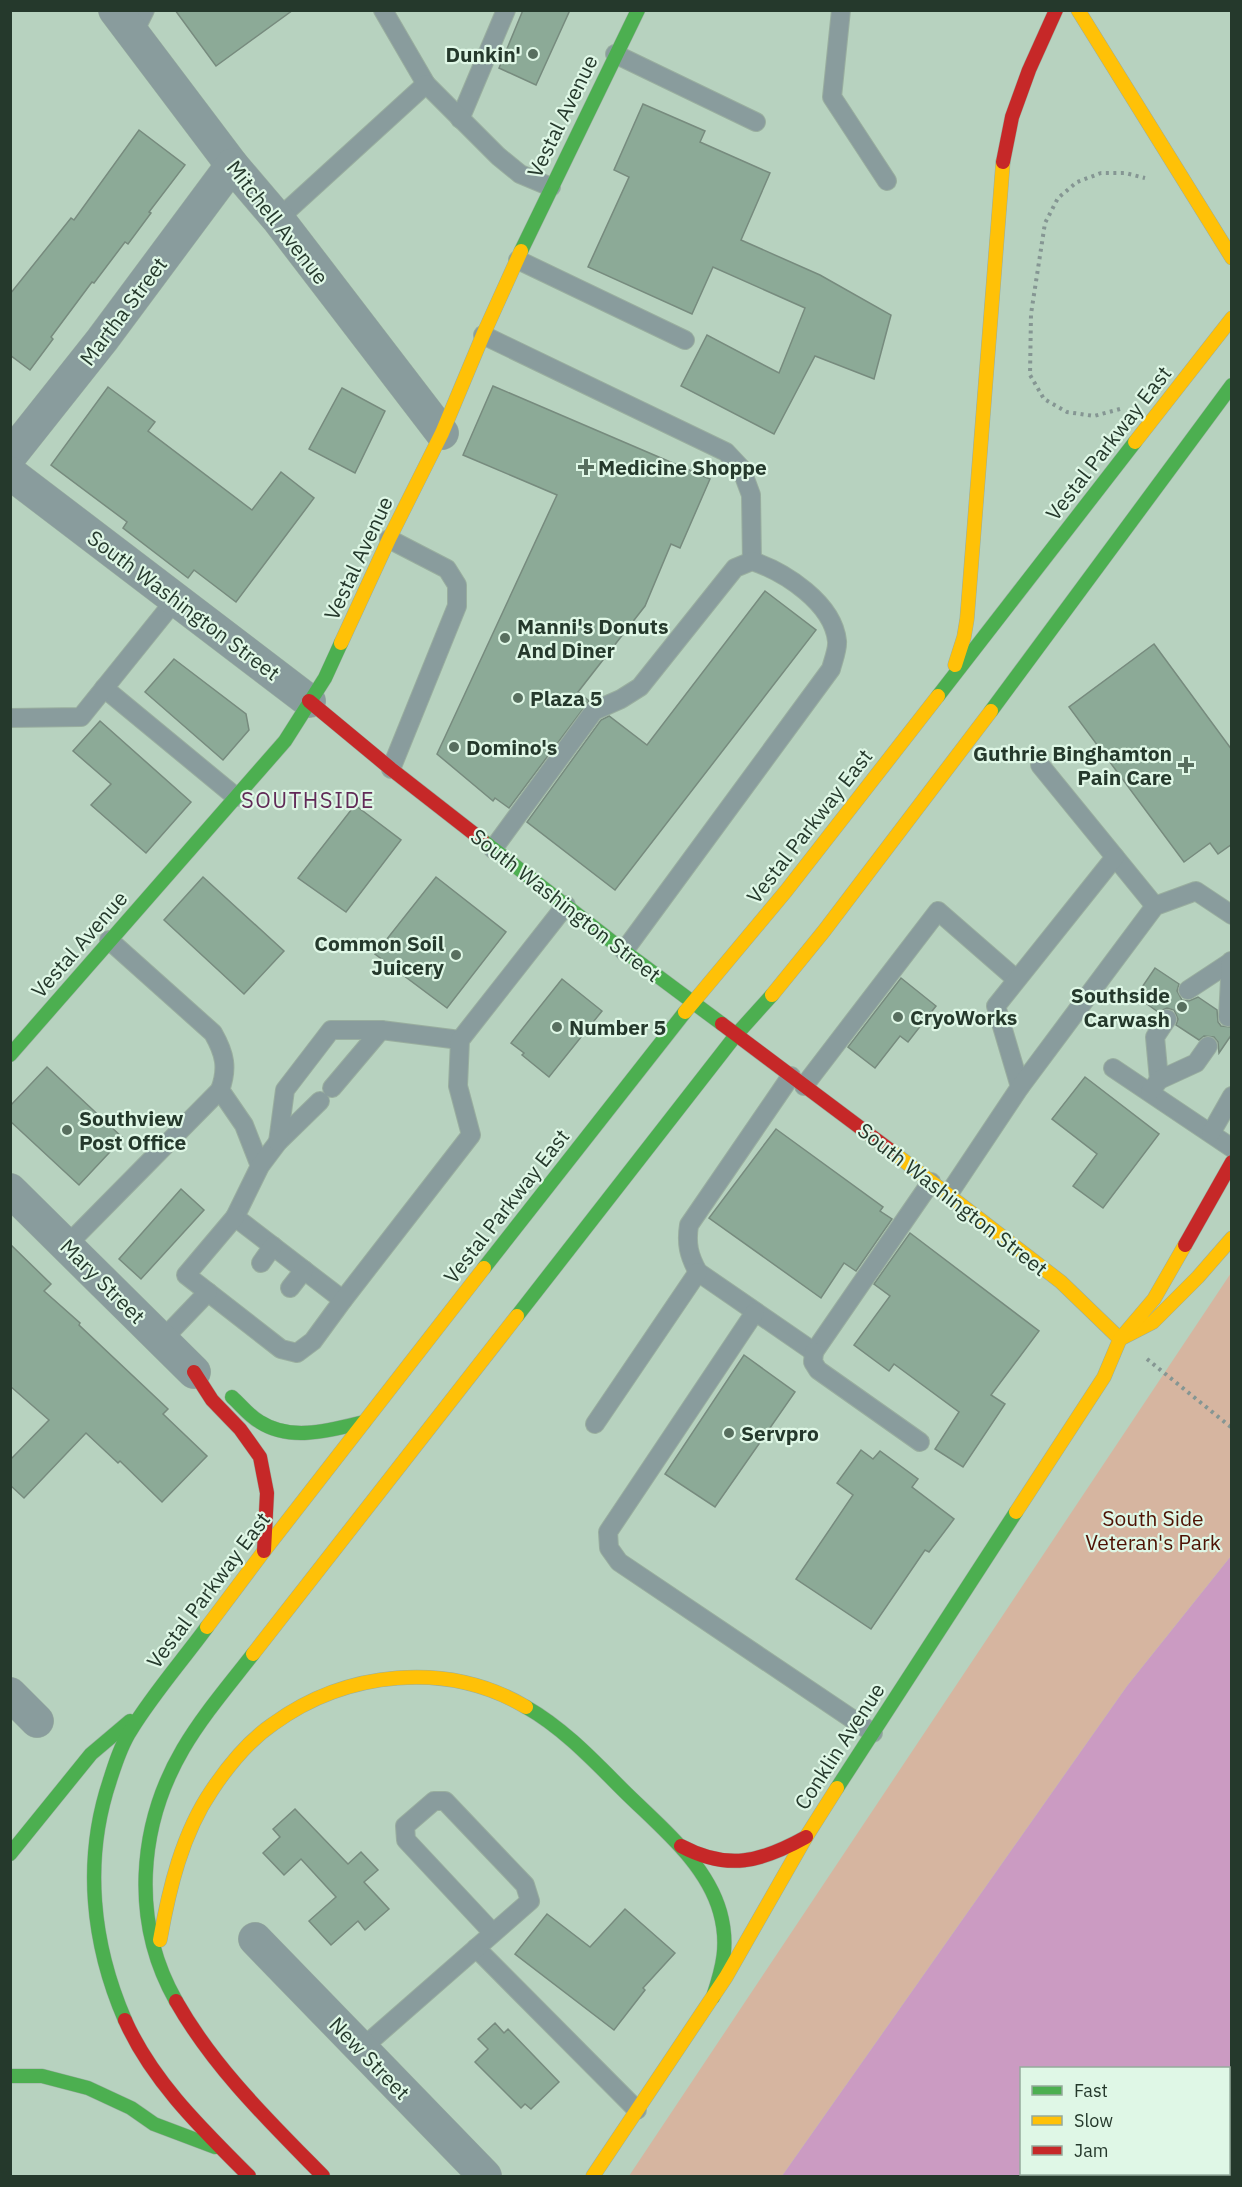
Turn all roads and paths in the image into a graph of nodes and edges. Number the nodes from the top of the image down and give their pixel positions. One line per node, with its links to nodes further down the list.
1 (383, 10): 9 (lane)
2 (506, 10): 10 (lane)
3 (638, 10): 8 (main road, Vestal Avenue)
4 (842, 10): 13 (lane)
5 (1056, 10): 31 (main road)
6 (1078, 10): 15 (main road)
7 (131, 18): 12 (street, Mitchell Avenue)
8 (615, 54): 11 (lane); 14 (main road, Vestal Avenue)
9 (426, 84): 10 (lane); 16 (lane)
10 (460, 119): 14 (lane)
11 (756, 122)
12 (232, 165): 16 (street, Mitchell Avenue); 25 (street, Martha Street)
13 (887, 181)
14 (551, 188): 18 (main road, Vestal Avenue)
15 (1190, 190): 17 (main road); 23 (path)
16 (278, 219): 24 (street, Mitchell Avenue)
17 (1232, 258)
18 (518, 260): 20 (main road, Vestal Avenue); 21 (lane)
19 (1232, 318): 31 (main road, Vestal Parkway East)
20 (483, 334): 24 (main road, Vestal Avenue); 28 (lane)
21 (685, 340)
22 (1232, 385): 50 (main road)
23 (1127, 403)
24 (442, 433): 27 (main road, Vestal Avenue)
25 (10, 456)
26 (10, 473): 29 (street, South Washington Street)
27 (389, 539): 32 (main road, Vestal Avenue); 35 (lane)
28 (752, 561): 37 (lane); 43 (lane)
29 (176, 599): 30 (lane); 32 (street, South Washington Street)
30 (104, 688): 33 (lane); 36 (lane)
31 (944, 689): 46 (main road, Vestal Parkway East)
32 (309, 701): 35 (main road, South Washington Street); 36 (main road, Vestal Avenue)
33 (10, 718)
34 (1040, 765): 38 (lane)
35 (391, 769): 37 (main road, South Washington Street)
36 (236, 797): 42 (main road, Vestal Avenue)
37 (493, 849): 39 (main road, South Washington Street)
38 (1115, 857): 40 (lane); 44 (lane)
39 (566, 905): 43 (main road, South Washington Street); 51 (lane)
40 (1155, 906): 41 (lane); 57 (lane)
41 (1232, 915)
42 (109, 940): 53 (main road, Vestal Avenue); 58 (lane)
43 (624, 951): 46 (main road, South Washington Street)
44 (1016, 980): 55 (lane); 57 (lane)
45 (1188, 990): 47 (lane)
46 (692, 1003): 50 (main road, South Washington Street); 85 (main road, Vestal Parkway East)
47 (1228, 1017)
48 (1167, 1019): 56 (lane)
49 (381, 1030): 51 (lane); 61 (lane); 61 (lane)
50 (736, 1035): 55 (main road, South Washington Street); 100 (main road)
51 (460, 1040): 78 (lane)
52 (1208, 1046): 56 (lane)
53 (10, 1055)
54 (1113, 1068): 56 (lane)
55 (797, 1081): 65 (main road, South Washington Street); 74 (lane)
56 (1154, 1086): 60 (lane)
57 (1020, 1087): 67 (lane)
58 (219, 1090): 64 (lane); 70 (lane)
59 (1232, 1096): 60 (lane)
60 (1211, 1133): 62 (lane)
61 (278, 1142): 64 (lane)
62 (1232, 1148)
63 (1232, 1162): 81 (main road, Conklin Avenue)
64 (260, 1166): 68 (lane)
65 (931, 1182): 67 (main road, South Washington Street); 83 (lane)
66 (10, 1191): 70 (street, Mary Street)
67 (948, 1195): 81 (main road, South Washington Street)
68 (236, 1217): 71 (lane); 76 (lane)
69 (1232, 1238): 81 (main road)
70 (67, 1245): 82 (street, Mary Street)
71 (273, 1246): 72 (lane); 73 (lane)
72 (261, 1263)
73 (304, 1270): 75 (lane); 78 (lane)
74 (698, 1272): 80 (lane); 86 (lane)
75 (290, 1288)
76 (208, 1292): 79 (lane); 82 (lane)
77 (237, 1292): 79 (lane)
78 (343, 1300): 79 (lane)
79 (226, 1306)
80 (755, 1312): 83 (lane); 93 (lane)
81 (1120, 1339): 87 (path); 93 (main road, Conklin Avenue)
82 (162, 1341): 84 (street, Mary Street)
83 (814, 1352): 88 (lane)
84 (194, 1372): 85 (main road); 89 (main road)
85 (364, 1422): 89 (main road, Vestal Parkway East)
86 (595, 1424)
87 (1232, 1428)
88 (920, 1442)
89 (264, 1551): 91 (main road, Vestal Parkway East)
90 (10, 1694): 92 (street)
91 (143, 1711): 96 (main road); 105 (main road, Vestal Parkway East)
92 (37, 1721)
93 (873, 1733): 94 (main road, Conklin Avenue)
94 (806, 1837): 95 (main road); 101 (main road, Conklin Avenue)
95 (679, 1845): 100 (main road); 101 (main road)
96 (10, 1854)
97 (493, 1933): 97 (lane); 99 (lane)
98 (255, 1939): 102 (street, New Street)
99 (476, 1948): 102 (lane); 104 (lane)
100 (157, 1956): 107 (main road)
101 (713, 1997): 104 (main road, Conklin Avenue)
102 (361, 2049): 108 (street, New Street)
103 (10, 2076): 105 (main road)
104 (637, 2110): 109 (main road, Conklin Avenue)
105 (222, 2150): 106 (main road, Vestal Parkway East)
106 (249, 2176)
107 (323, 2176)
108 (485, 2176)
109 (593, 2176)

